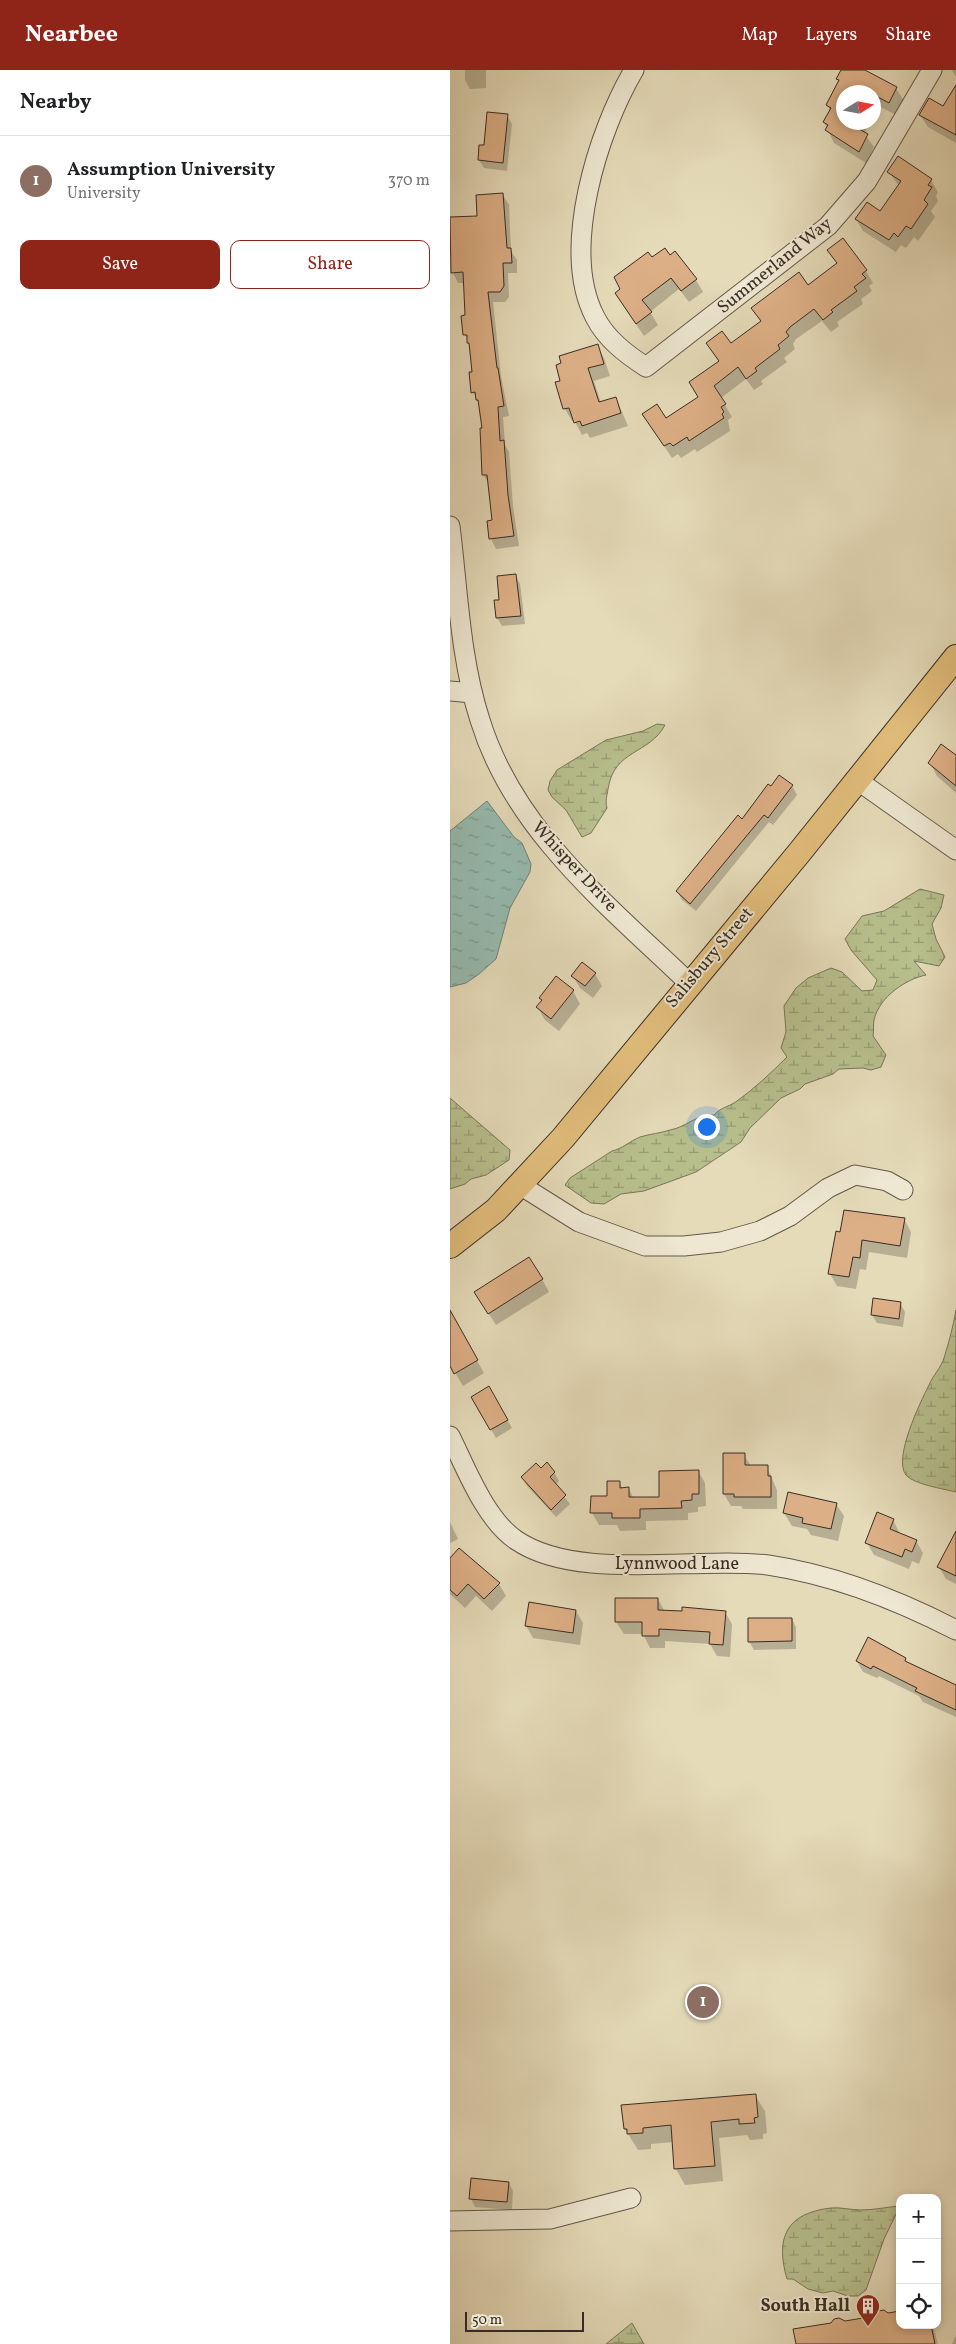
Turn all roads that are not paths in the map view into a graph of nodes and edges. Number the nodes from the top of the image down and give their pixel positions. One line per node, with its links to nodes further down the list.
1 (634, 70): 2 (street, Summerland Way)
2 (932, 70)
3 (450, 526): 4 (street, Whisper Drive)
4 (452, 566): 7 (street, Whisper Drive)
5 (956, 657): 8 (main road, Salisbury Street)
6 (450, 690): 7 (street)
7 (472, 693): 10 (street, Whisper Drive)
8 (857, 780): 9 (street); 10 (main road, Salisbury Street)
9 (956, 850)
10 (689, 983): 11 (main road, Salisbury Street)
11 (520, 1185): 12 (street); 13 (main road, Salisbury Street)
12 (903, 1190)
13 (450, 1246)
14 (450, 1436): 15 (street, Lynnwood Lane)
15 (956, 1630)
16 (631, 2198): 17 (street)
17 (450, 2220)

